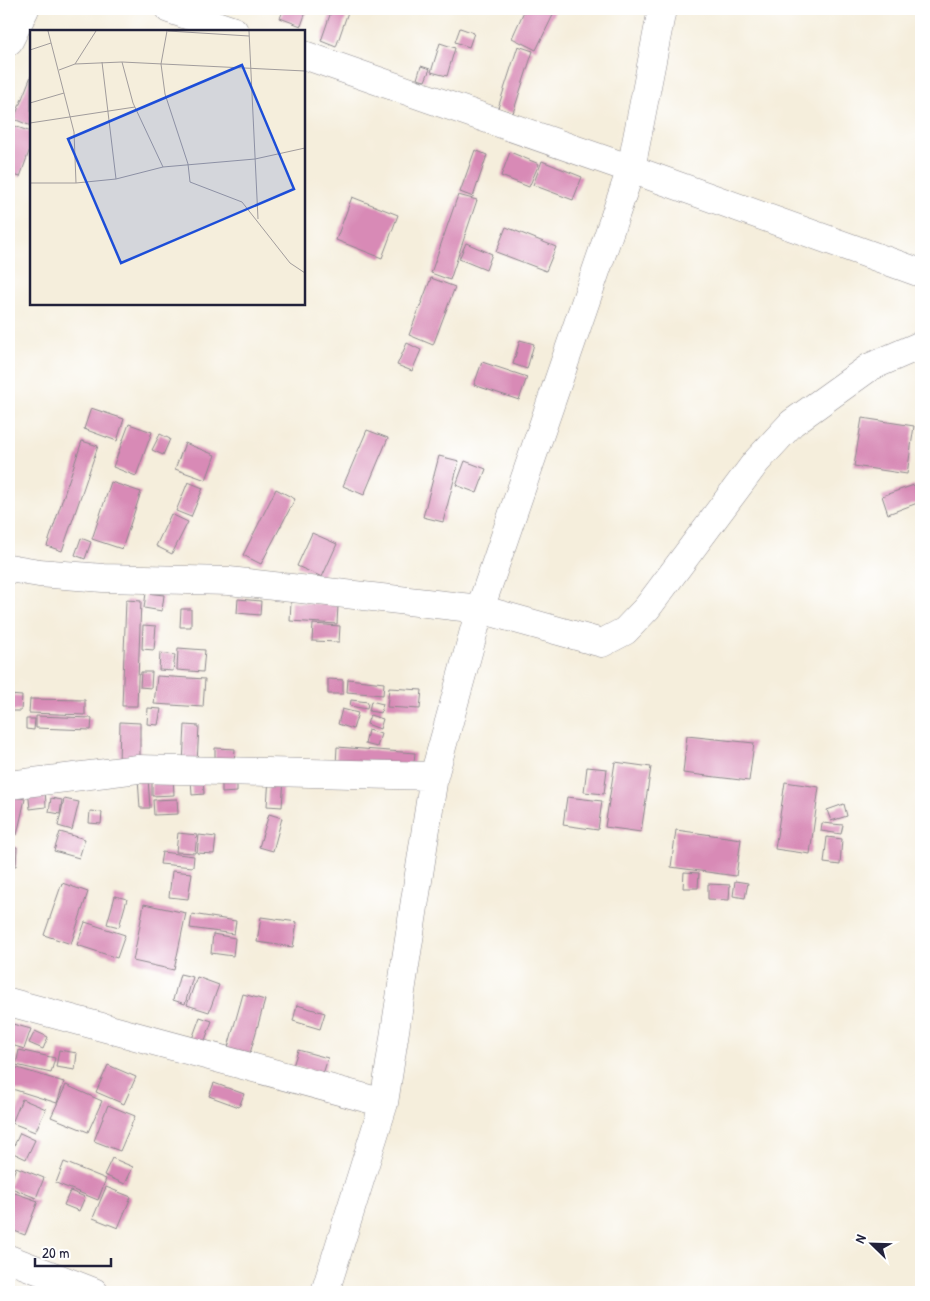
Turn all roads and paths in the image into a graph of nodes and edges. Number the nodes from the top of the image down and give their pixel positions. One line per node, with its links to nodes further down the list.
1 (25, 9): 5 (street)
2 (169, 9): 4 (street)
3 (662, 9): 7 (street)
4 (231, 30)
5 (9, 41)
6 (305, 55): 7 (street)
7 (631, 169): 8 (street); 11 (street)
8 (921, 273)
9 (921, 345): 11 (street)
10 (9, 568): 11 (street)
11 (480, 609): 12 (street)
12 (434, 776): 13 (street); 15 (street)
13 (9, 785)
14 (9, 1002): 15 (street)
15 (384, 1104): 18 (street)
16 (9, 1259): 17 (street)
17 (94, 1292)
18 (325, 1292)

